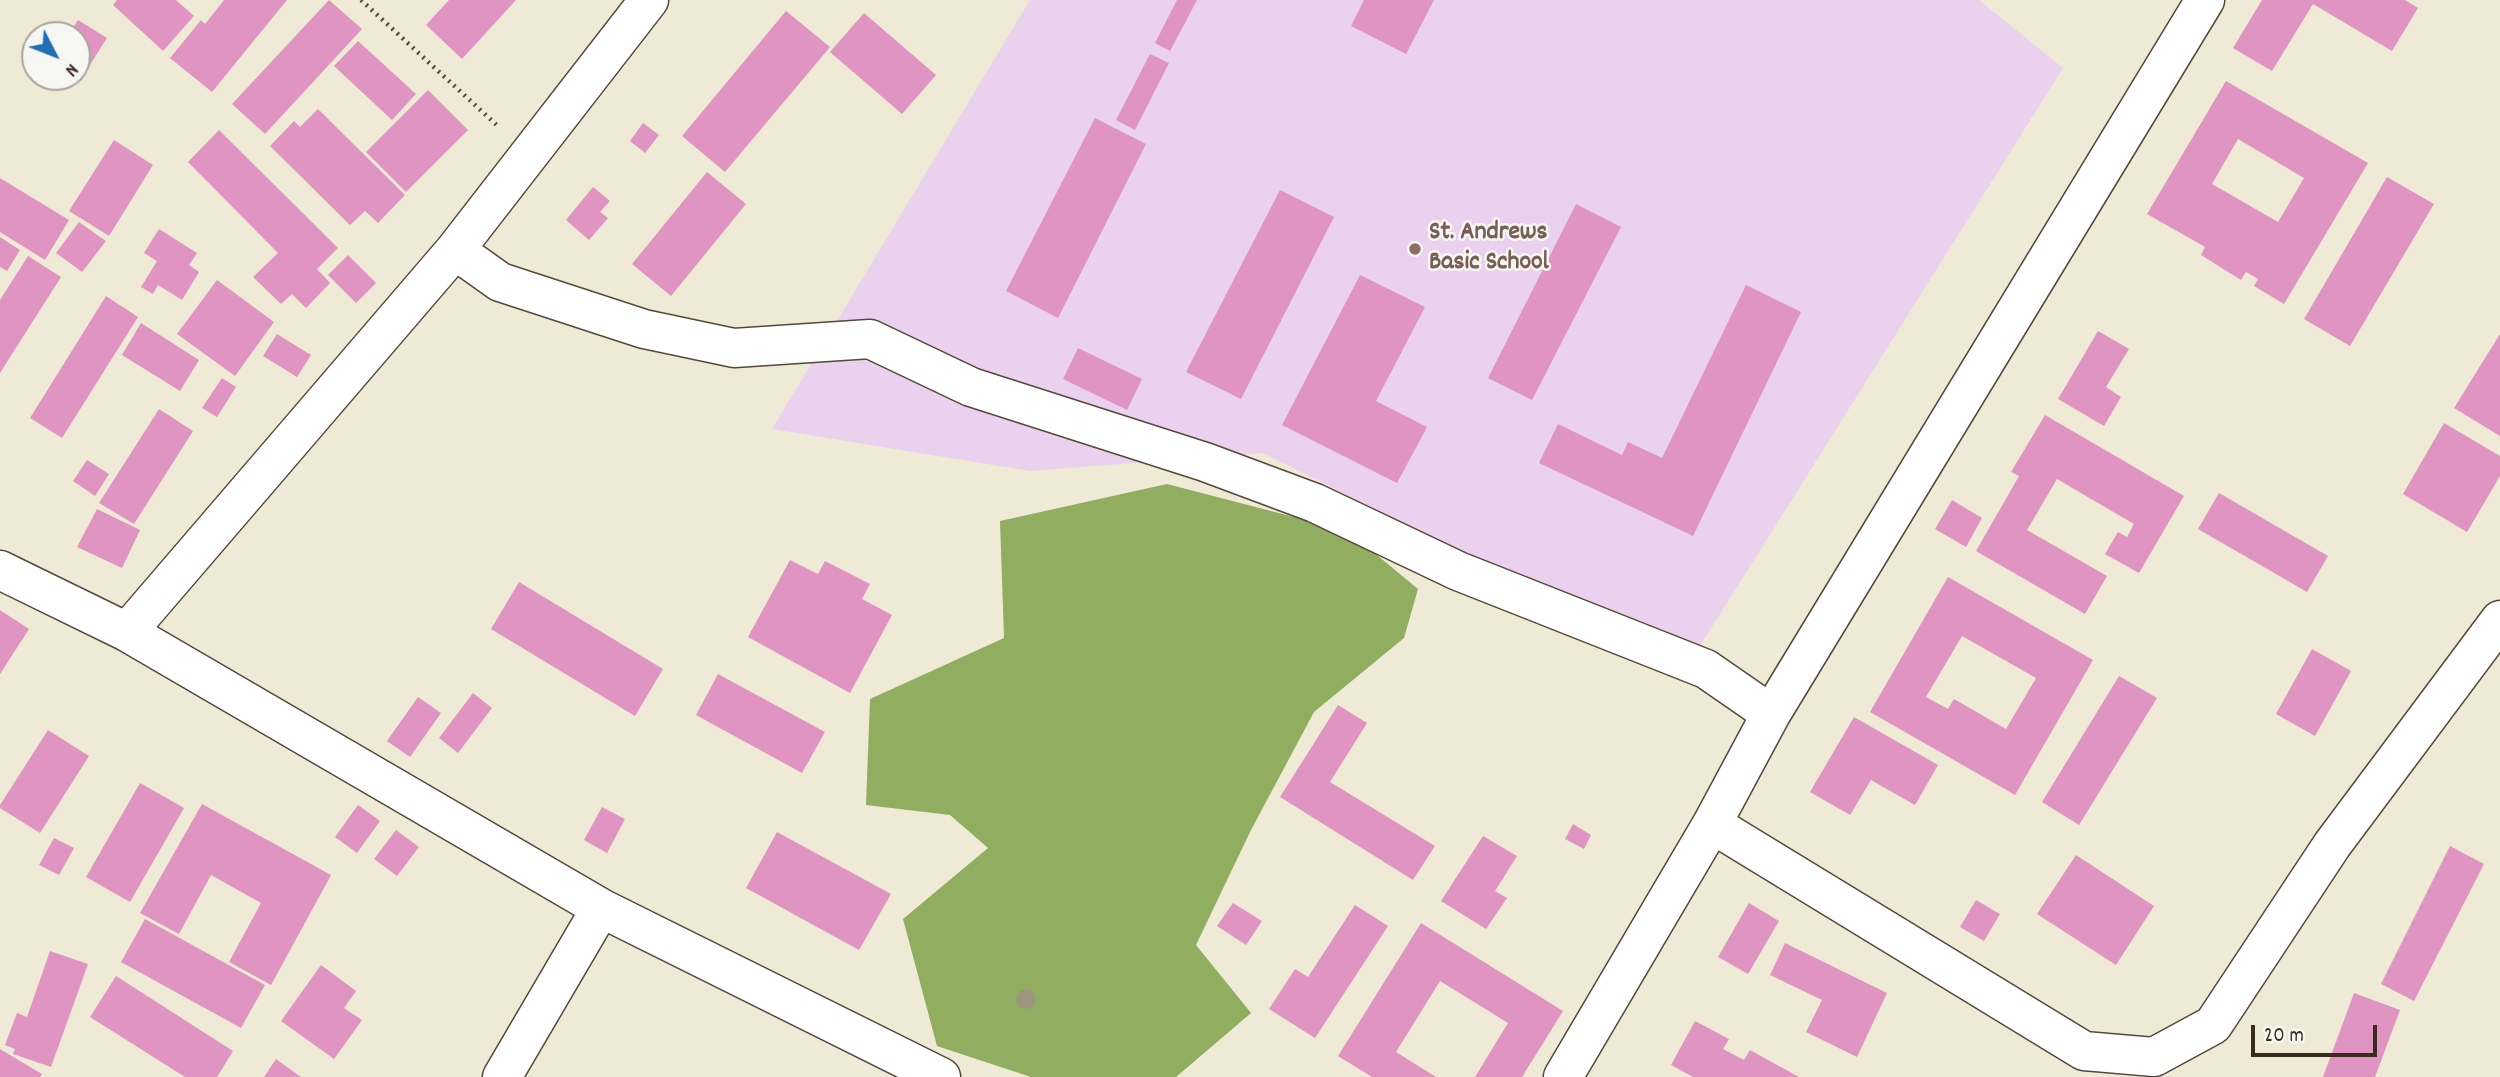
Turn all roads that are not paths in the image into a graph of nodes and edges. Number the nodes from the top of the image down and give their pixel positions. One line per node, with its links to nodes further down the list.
1 (649, 0): 3 (street)
2 (2205, 0): 7 (street)
3 (455, 250): 6 (street); 7 (street)
4 (0, 570): 6 (street)
5 (2500, 620): 8 (street)
6 (127, 632): 9 (street)
7 (1771, 714): 8 (street)
8 (1712, 824): 12 (street)
9 (601, 908): 10 (street); 11 (street)
10 (502, 1077)
11 (941, 1077)
12 (1563, 1077)

